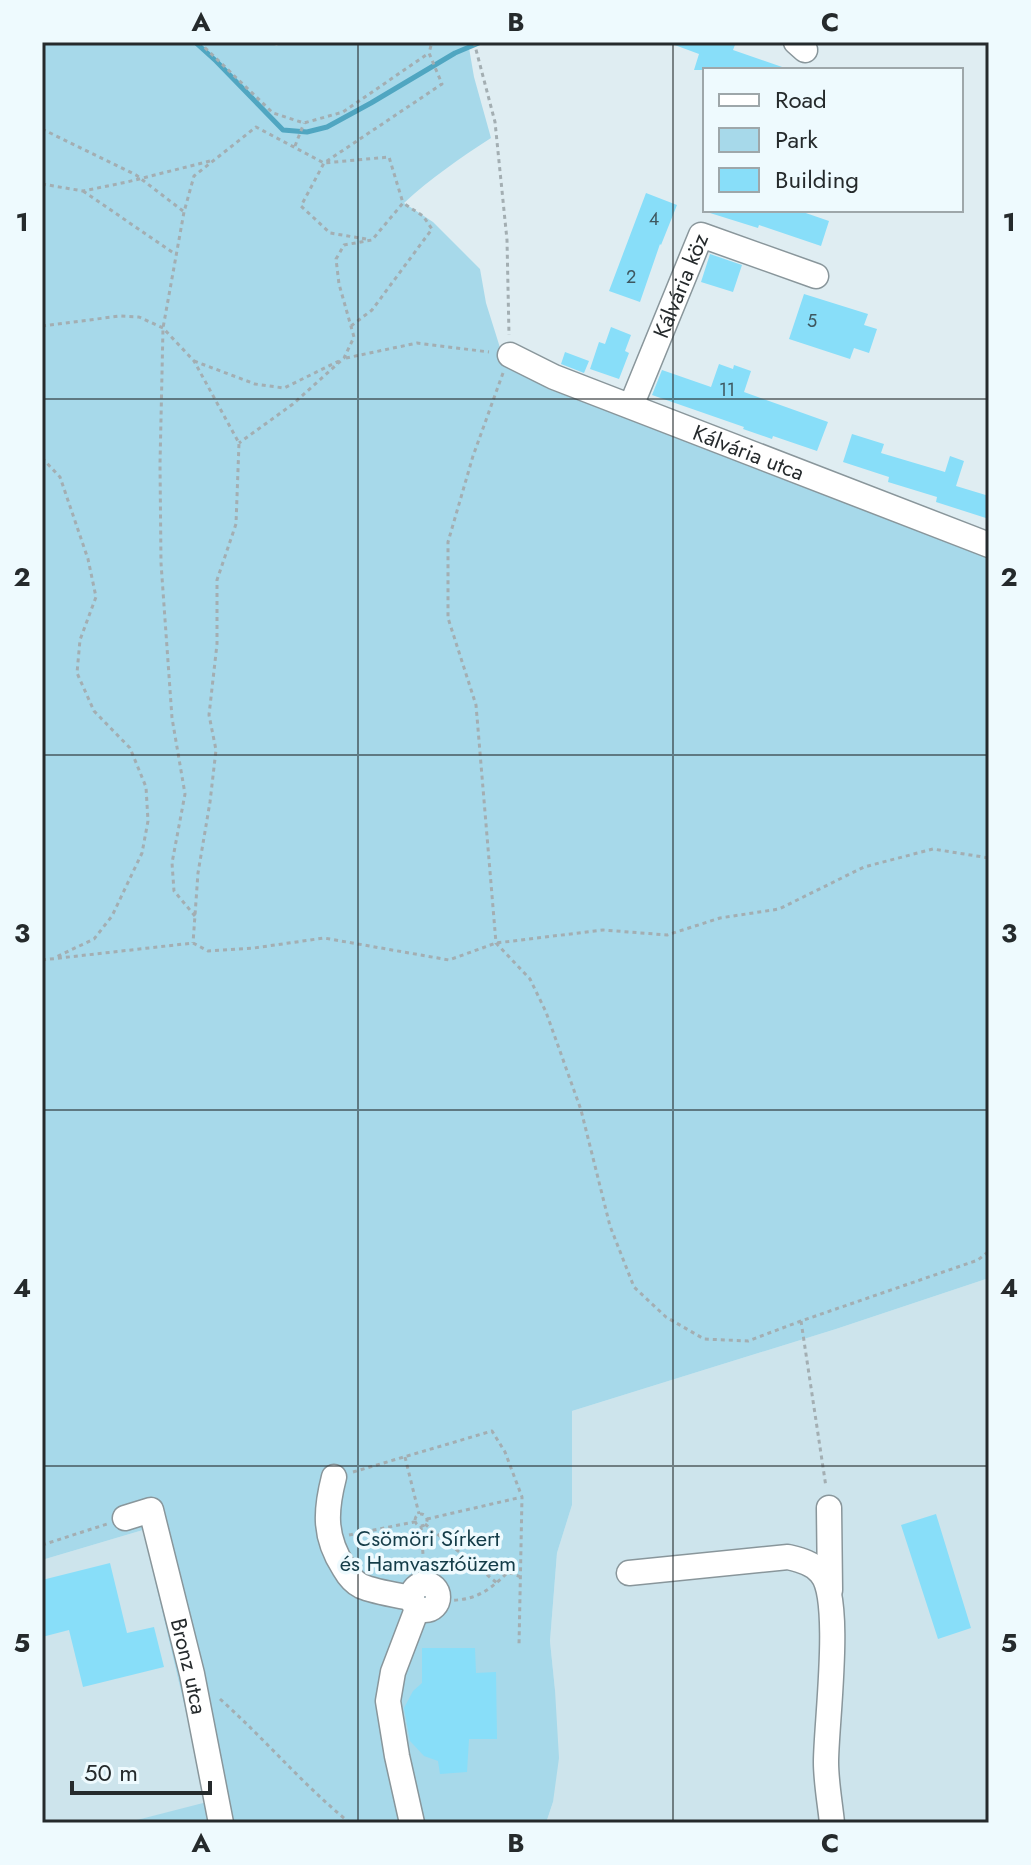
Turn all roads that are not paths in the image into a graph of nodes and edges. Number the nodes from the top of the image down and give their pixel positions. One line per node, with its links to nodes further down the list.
1 (816, 276): 3 (street, Kálvária köz)
2 (510, 355): 3 (street, Kálvária utca)
3 (631, 406): 4 (street, Kálvária utca)
4 (989, 545)
5 (334, 1477): 11 (street)
6 (829, 1508): 9 (street)
7 (125, 1518): 10 (street, Bronz utca)
8 (629, 1573): 9 (street)
9 (830, 1591): 12 (street)
10 (221, 1823)
11 (412, 1823)
12 (832, 1823)

